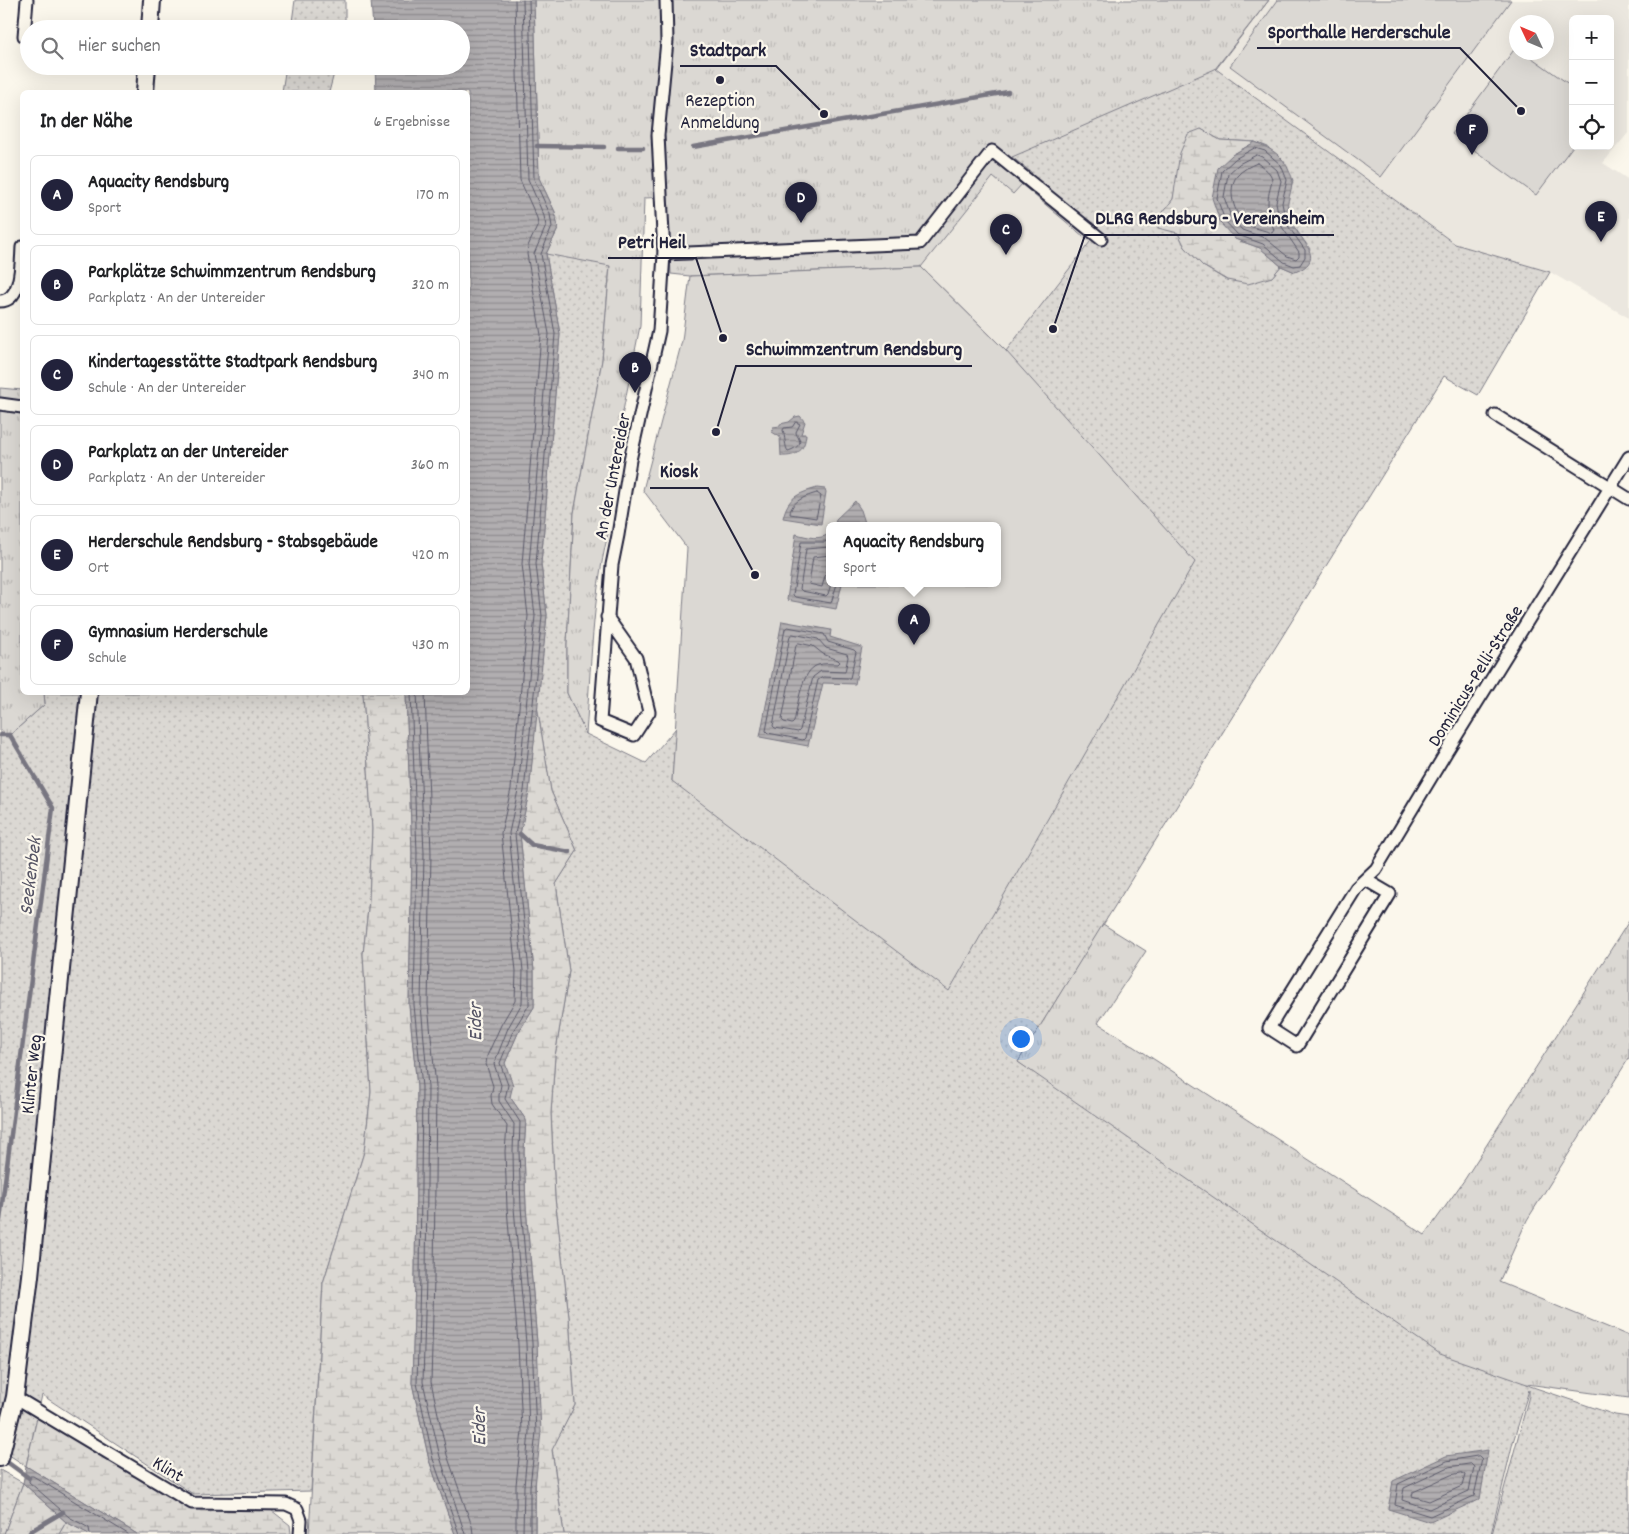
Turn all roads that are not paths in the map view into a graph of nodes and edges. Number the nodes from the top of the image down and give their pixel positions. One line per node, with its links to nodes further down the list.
1 (27, 0): 4 (street)
2 (152, 0): 5 (street)
3 (666, 0): 9 (street, An der Untereider)
4 (25, 20)
5 (151, 20)
6 (146, 75): 7 (street)
7 (145, 90)
8 (1101, 239): 9 (street)
9 (664, 254): 18 (street, An der Untereider)
10 (20, 278): 11 (street)
11 (0, 301)
12 (0, 404): 13 (street)
13 (20, 407)
14 (1495, 415): 16 (street)
15 (1629, 457): 16 (street, Dominicus-Pelli-Straße)
16 (1610, 487): 17 (street); 20 (street, Dominicus-Pelli-Straße)
17 (1629, 499)
18 (607, 617): 18 (street, An der Untereider)
19 (90, 695): 21 (street, Klinter Weg)
20 (1366, 880): 20 (street, Dominicus-Pelli-Straße)
21 (15, 1397): 22 (street, Klinter Weg); 23 (street, Klint)
22 (0, 1458)
23 (300, 1534)

